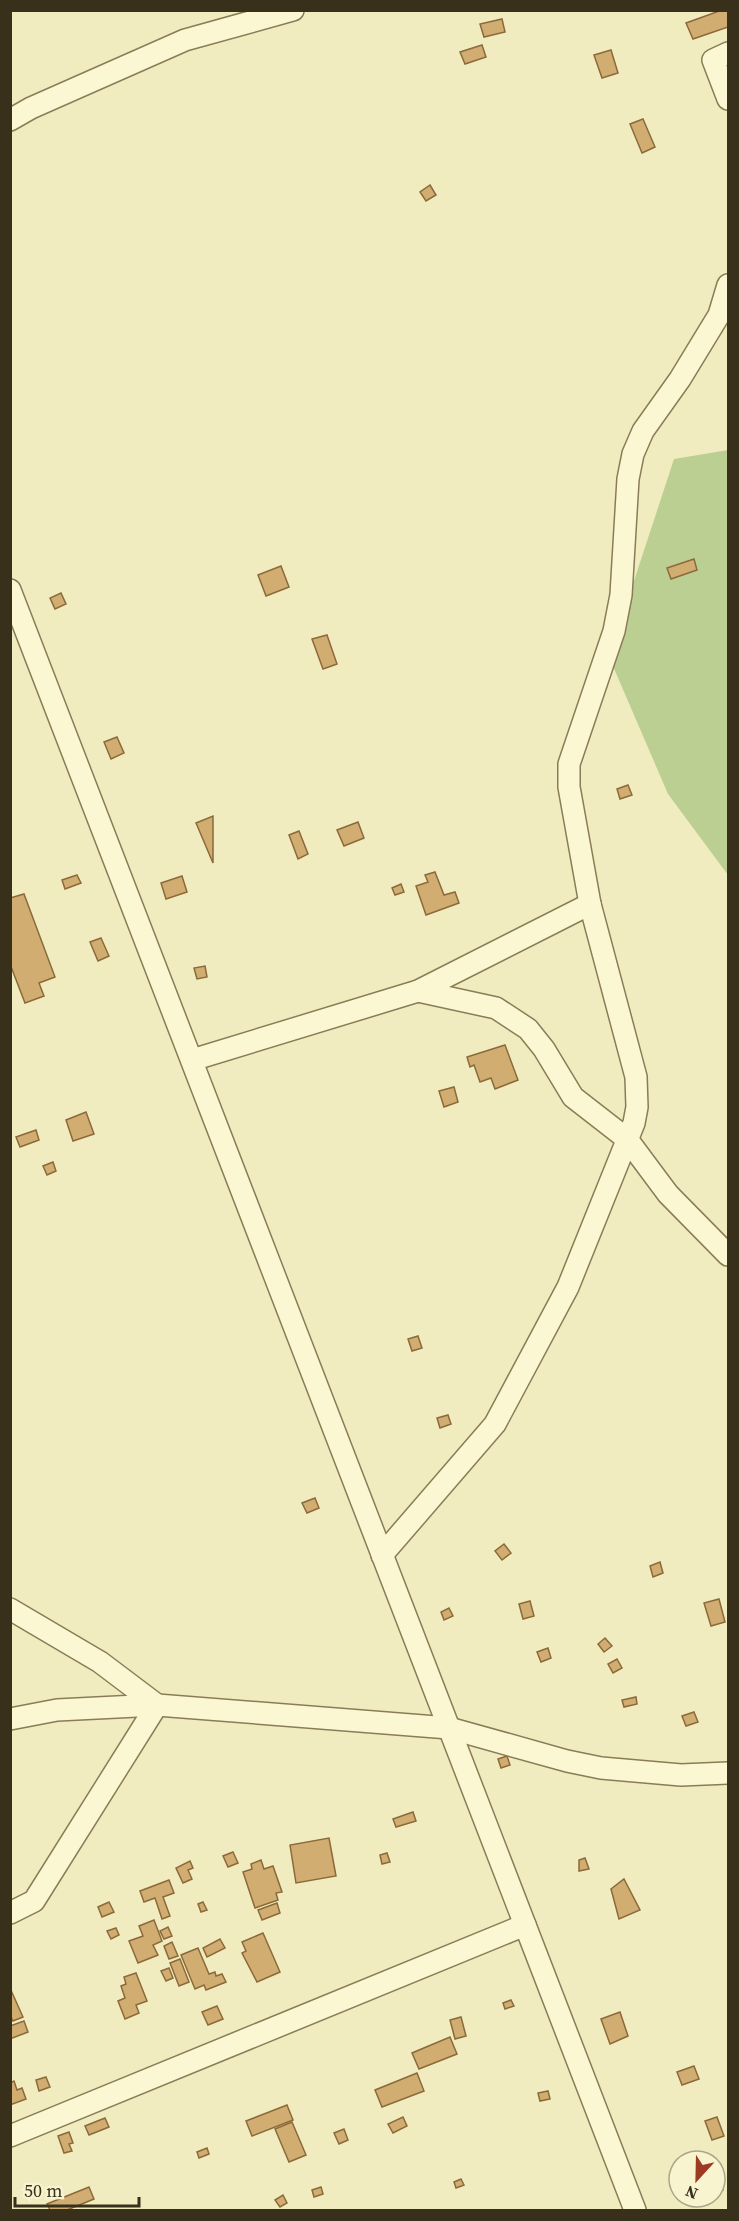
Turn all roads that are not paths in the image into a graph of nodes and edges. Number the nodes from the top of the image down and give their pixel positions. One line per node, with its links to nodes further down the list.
1 (293, 10): 4 (street)
2 (729, 53): 3 (street)
3 (729, 99)
4 (10, 120)
5 (729, 285): 7 (street)
6 (10, 590): 9 (street)
7 (590, 904): 8 (street); 10 (street)
8 (418, 991): 9 (street); 10 (street)
9 (192, 1060): 12 (street)
10 (627, 1139): 11 (street); 12 (street)
11 (729, 1255)
12 (382, 1555): 16 (street)
13 (10, 1609): 14 (street)
14 (157, 1706): 15 (street); 16 (street); 18 (street)
15 (10, 1719)
16 (449, 1728): 17 (street); 19 (street)
17 (729, 1773)
18 (10, 1913)
19 (525, 1925): 20 (street); 21 (street)
20 (10, 2136)
21 (635, 2211)

